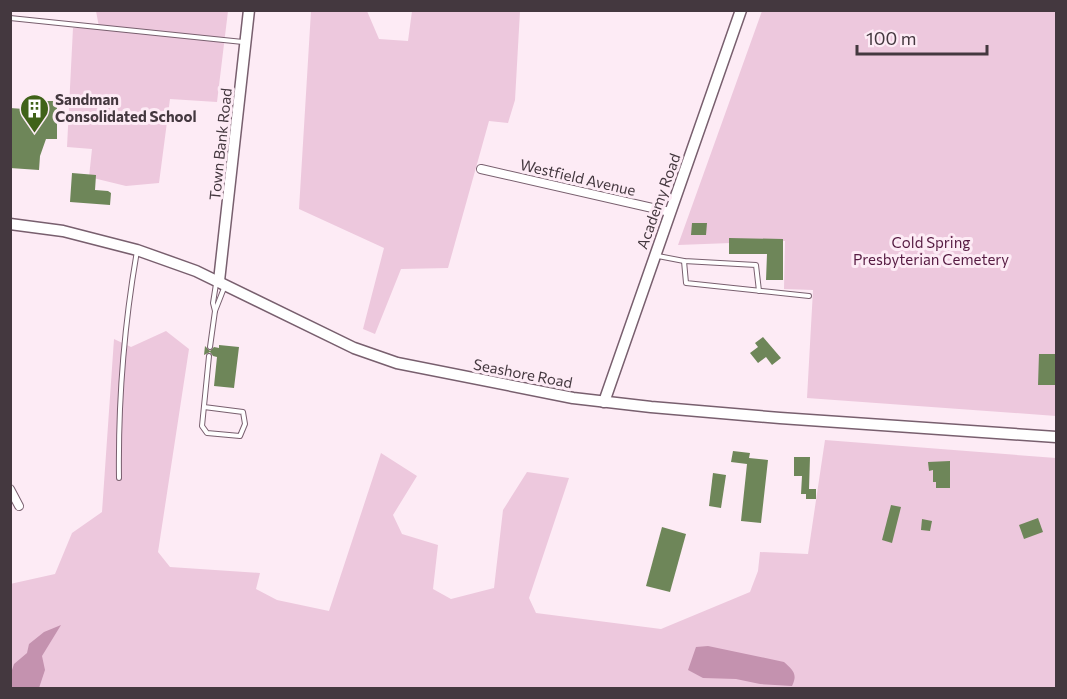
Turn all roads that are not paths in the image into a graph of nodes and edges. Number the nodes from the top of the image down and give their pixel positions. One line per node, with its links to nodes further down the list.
1 (249, 10): 4 (street, Town Bank Road)
2 (741, 10): 6 (street, Academy Road)
3 (10, 18): 4 (lane)
4 (246, 42): 11 (street, Town Bank Road)
5 (481, 169): 6 (street, Westfield Avenue)
6 (670, 212): 9 (street, Academy Road)
7 (10, 224): 8 (street, Seashore Road)
8 (137, 250): 11 (street, Seashore Road); 20 (lane)
9 (654, 256): 10 (lane); 17 (street, Academy Road)
10 (684, 261): 12 (lane); 12 (lane)
11 (220, 282): 14 (lane); 14 (lane); 17 (street, Seashore Road)
12 (759, 291): 13 (lane)
13 (808, 296)
14 (215, 311): 15 (lane)
15 (210, 347)
16 (209, 356): 18 (lane)
17 (604, 402): 19 (street, Seashore Road)
18 (204, 407): 18 (lane)
19 (1056, 436)
20 (119, 478)
21 (10, 489): 22 (street)
22 (19, 506)

